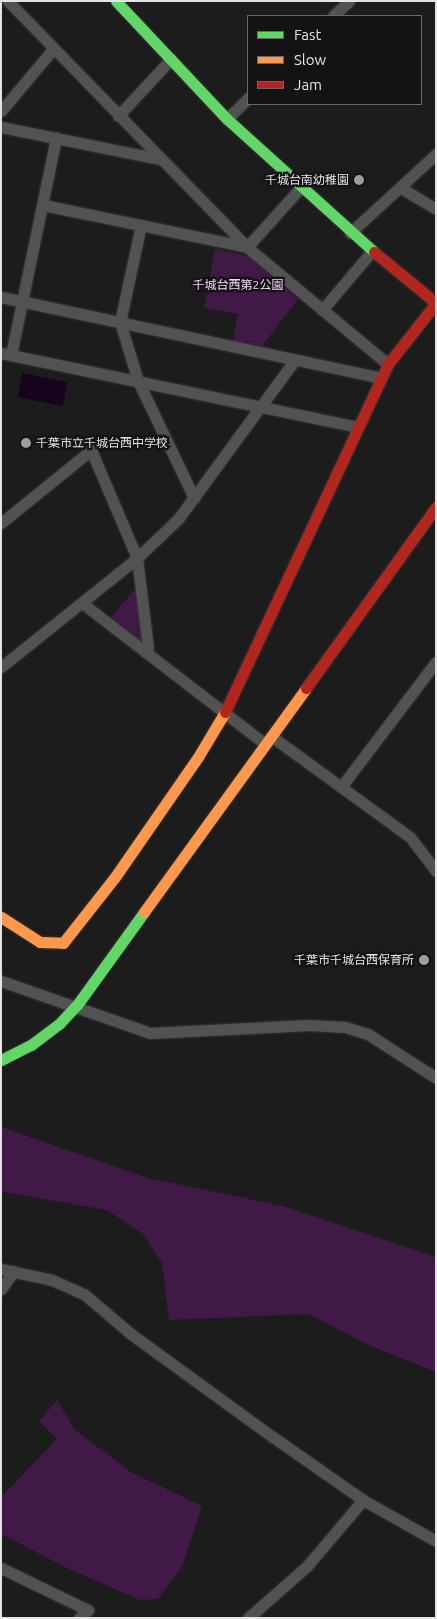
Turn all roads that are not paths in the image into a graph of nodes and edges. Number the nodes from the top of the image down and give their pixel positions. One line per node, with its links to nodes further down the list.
1 (8, 1): 5 (street)
2 (116, 1): 6 (street)
3 (349, 1): 4 (street)
4 (334, 15)
5 (53, 49): 8 (street); 9 (street)
6 (171, 59): 9 (street); 10 (street)
7 (247, 99): 10 (street)
8 (1, 111)
9 (118, 116): 14 (street)
10 (227, 119): 15 (street)
11 (1, 127): 12 (street)
12 (56, 138): 14 (street); 17 (street)
13 (436, 154): 16 (street)
14 (159, 159): 21 (street)
15 (300, 187): 20 (street); 21 (street)
16 (401, 188): 18 (street); 20 (street)
17 (43, 205): 19 (street); 24 (street)
18 (436, 209)
19 (141, 225): 21 (street); 27 (street)
20 (350, 233): 22 (street)
21 (247, 247): 26 (street)
22 (372, 250): 25 (street); 26 (street)
23 (1, 297): 24 (street)
24 (22, 301): 27 (street); 28 (street)
25 (436, 303): 30 (street)
26 (322, 310): 30 (street)
27 (120, 322): 29 (street); 32 (street)
28 (6, 354): 32 (street)
29 (295, 360): 31 (street); 33 (street)
30 (388, 364): 31 (street)
31 (381, 378): 34 (street)
32 (138, 381): 33 (street); 35 (street)
33 (263, 406): 34 (street); 35 (street)
34 (358, 427): 43 (street)
35 (194, 498): 38 (street)
36 (436, 507): 44 (street)
37 (1, 523): 38 (street)
38 (137, 558): 39 (street); 40 (street)
39 (82, 603): 40 (street); 42 (street)
40 (145, 652): 43 (street)
41 (436, 662): 45 (street)
42 (1, 667)
43 (224, 713): 44 (street); 47 (street)
44 (268, 740): 45 (street); 49 (street)
45 (341, 787): 46 (street)
46 (436, 871)
47 (1, 917)
48 (1, 981): 49 (street)
49 (77, 1005): 50 (street); 51 (street)
50 (1, 1060)
51 (436, 1078)
52 (1, 1268): 53 (street)
53 (14, 1271): 54 (street); 55 (street)
54 (1, 1289)
55 (363, 1500): 56 (street); 59 (street)
56 (436, 1541)
57 (1, 1568): 58 (street)
58 (79, 1618)
59 (248, 1618)

